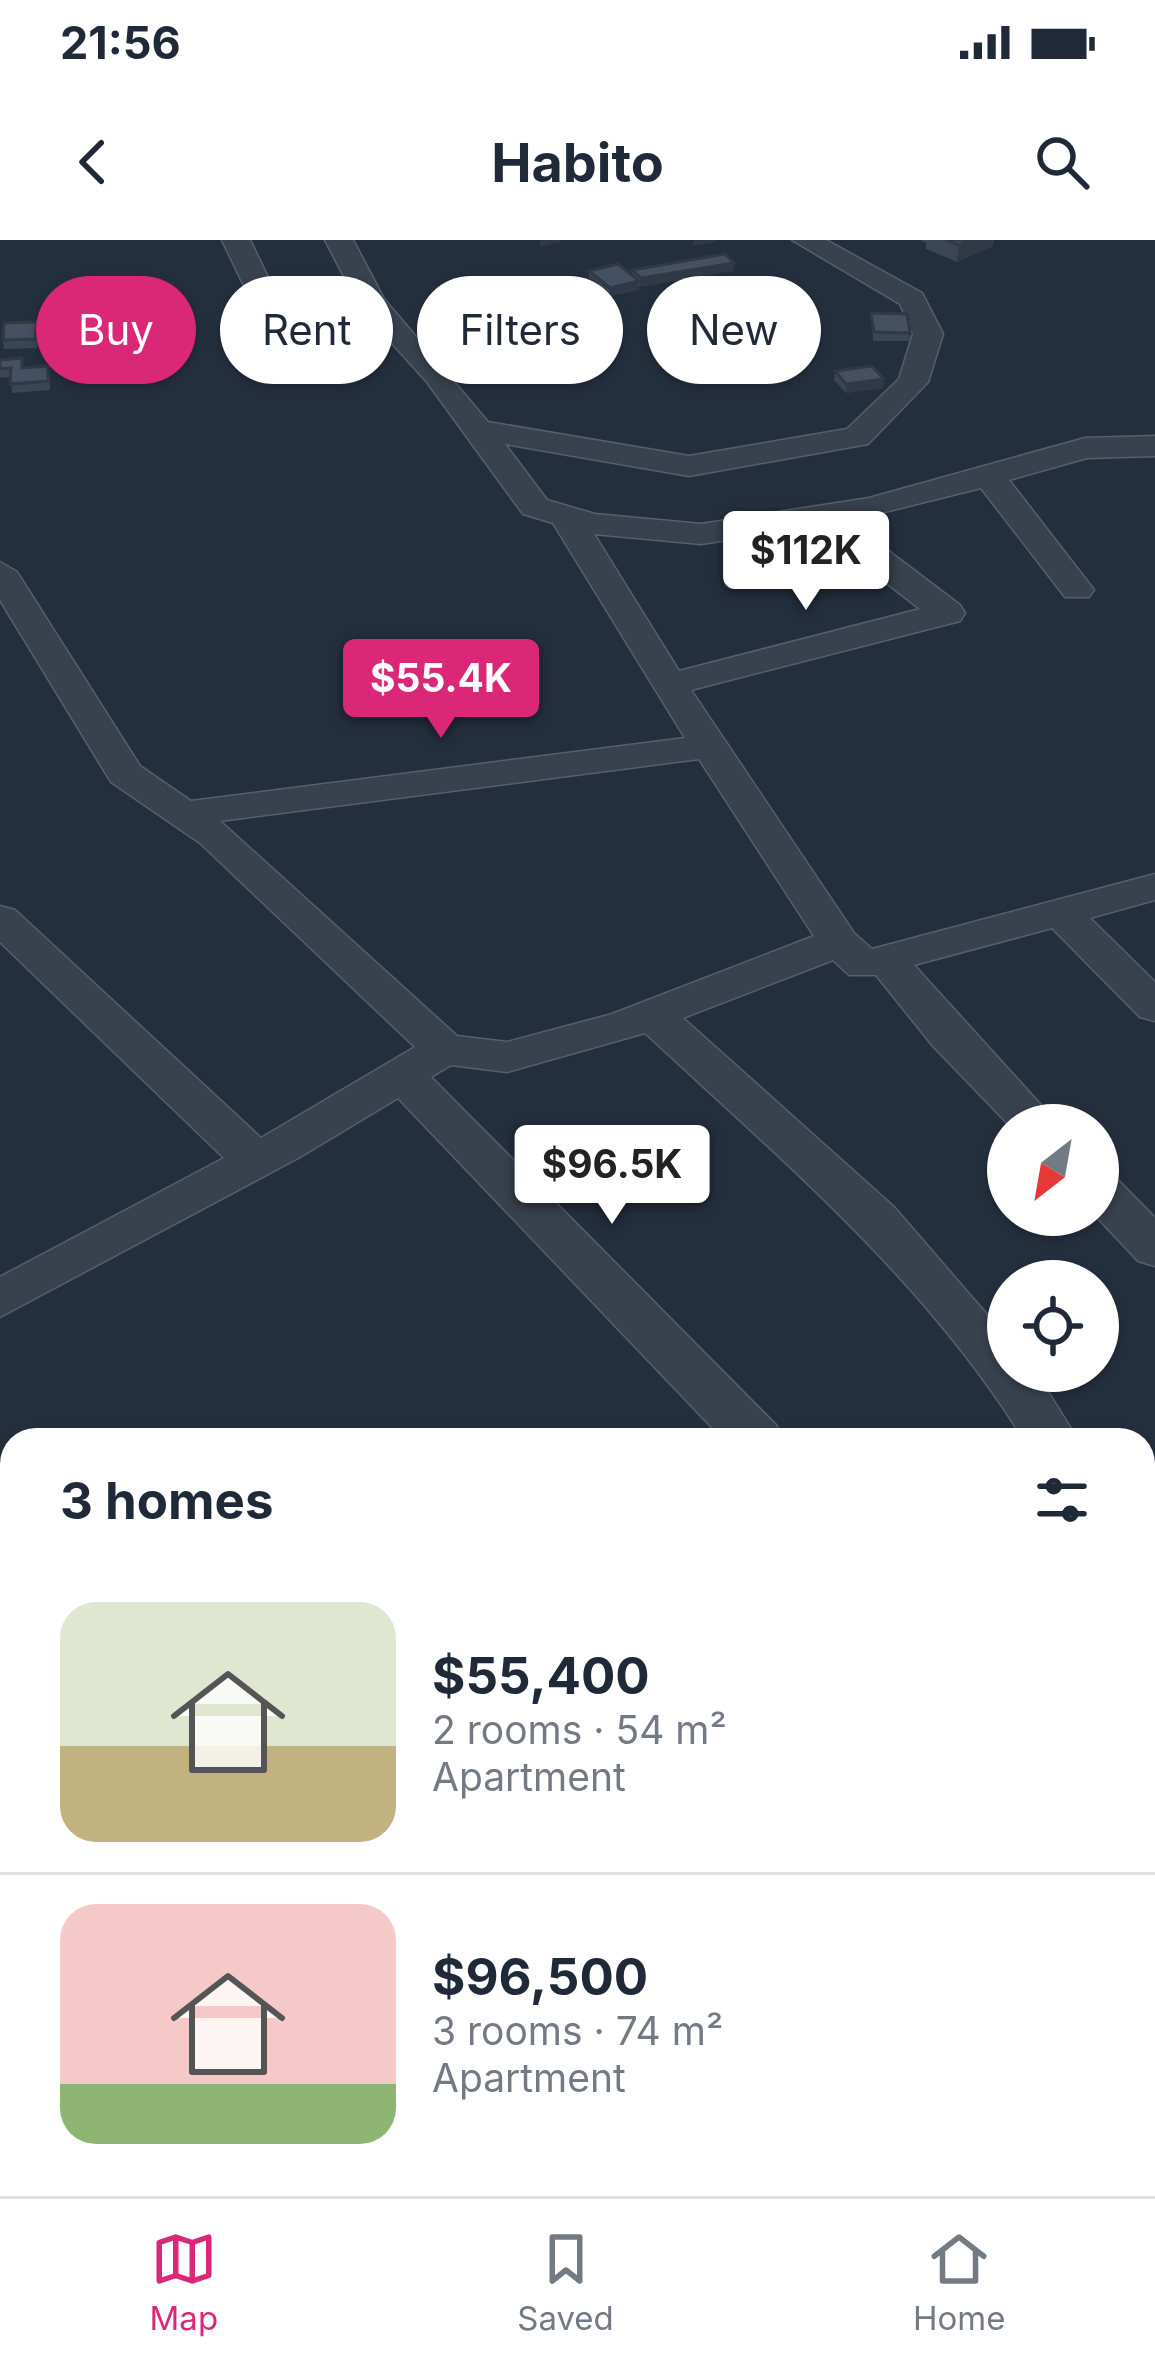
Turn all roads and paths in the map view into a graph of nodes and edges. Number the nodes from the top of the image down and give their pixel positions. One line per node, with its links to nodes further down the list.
1 (236, 240): 4 (street)
2 (339, 240): 5 (street)
3 (806, 240): 5 (street)
4 (253, 276)
5 (478, 430): 8 (street)
6 (1155, 446): 7 (street)
7 (988, 476): 9 (street); 11 (street)
8 (566, 516): 9 (street); 12 (street)
9 (821, 516): 12 (street)
10 (0, 572): 14 (street)
11 (1077, 590)
12 (669, 685): 13 (street)
13 (709, 746): 14 (street); 18 (street)
14 (183, 814): 22 (street)
15 (1155, 887): 16 (street)
16 (1060, 912): 19 (street); 20 (street)
17 (0, 919): 25 (street)
18 (839, 942): 19 (street); 21 (street)
19 (886, 959): 24 (street)
20 (1155, 1007)
21 (652, 1015): 22 (street); 30 (street)
22 (444, 1049): 23 (street)
23 (402, 1075): 25 (street); 29 (street)
24 (1015, 1104)
25 (256, 1161): 28 (street)
26 (1119, 1211): 27 (street)
27 (1155, 1248)
28 (0, 1299)
29 (745, 1428)
30 (1044, 1428)

